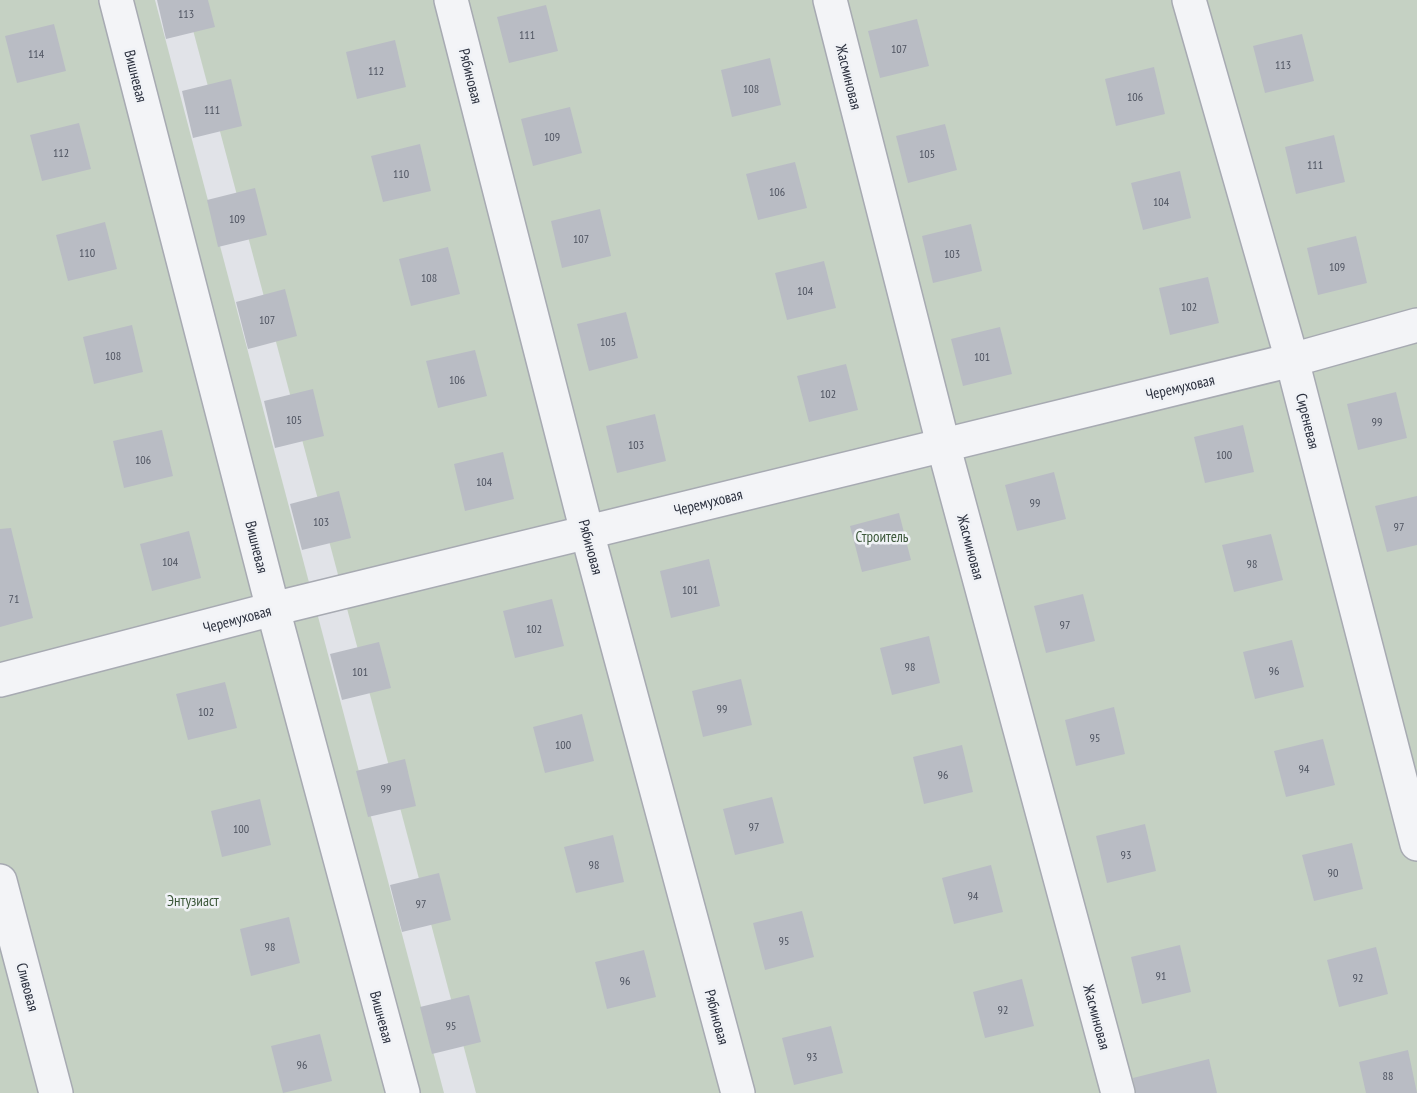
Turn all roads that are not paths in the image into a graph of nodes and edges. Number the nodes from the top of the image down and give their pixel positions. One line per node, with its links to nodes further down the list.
1 (117, 0): 9 (street, Вишневая)
2 (451, 0): 8 (street, Рябиновая)
3 (830, 0): 7 (street, Жасминовая)
4 (1189, 0): 6 (street, Сиреневая)
5 (1417, 325): 6 (street, Черемуховая)
6 (1292, 360): 7 (street, Черемуховая); 11 (street, Сиреневая)
7 (943, 444): 8 (street, Черемуховая); 16 (street, Жасминовая)
8 (587, 532): 9 (street, Черемуховая); 15 (street, Рябиновая)
9 (273, 609): 10 (street, Черемуховая); 14 (street, Вишневая)
10 (0, 680)
11 (1417, 844)
12 (0, 881): 13 (street, Сливовая)
13 (56, 1093)
14 (403, 1093)
15 (738, 1093)
16 (1118, 1093)

